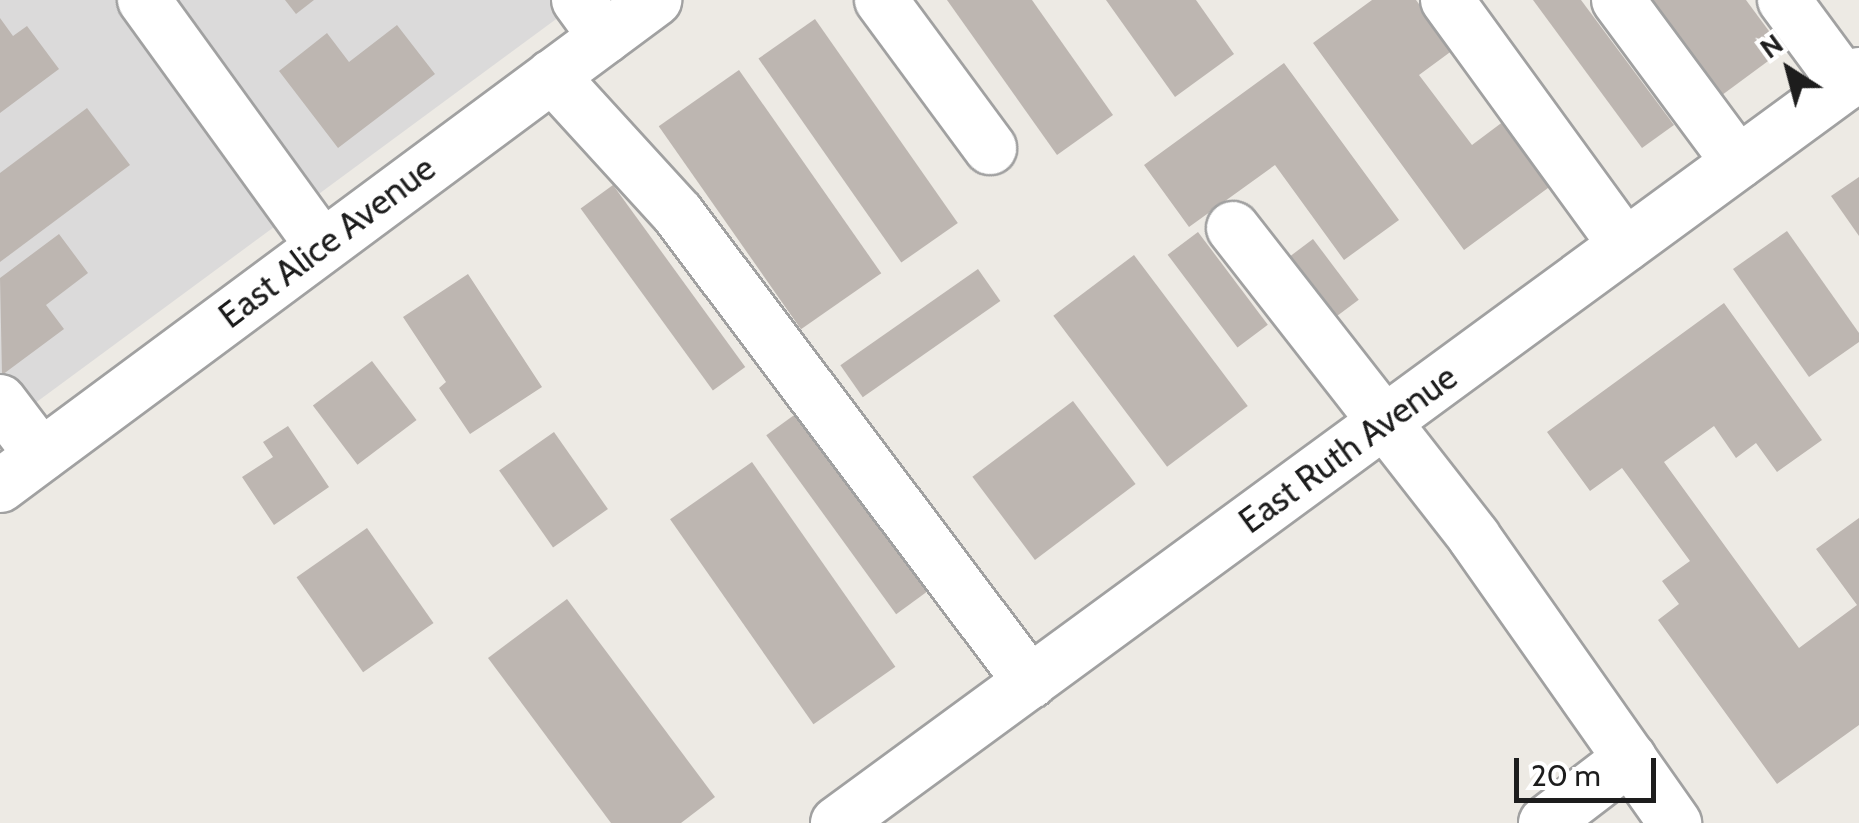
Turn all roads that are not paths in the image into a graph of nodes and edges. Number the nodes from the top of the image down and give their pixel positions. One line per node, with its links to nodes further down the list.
1 (144, 0): 14 (street)
2 (656, 0): 7 (street, East Alice Avenue)
3 (881, 0): 10 (street)
4 (1447, 0): 13 (street)
5 (1618, 0): 11 (street)
6 (1784, 0): 9 (street)
7 (592, 19): 8 (street, East Alice Avenue)
8 (552, 76): 14 (street, East Alice Avenue); 18 (street)
9 (1852, 79): 11 (street, East Ruth Avenue)
10 (990, 148)
11 (1738, 162): 13 (street, East Ruth Avenue)
12 (1233, 228): 16 (street)
13 (1625, 245): 16 (street, East Ruth Avenue)
14 (322, 246): 17 (street, East Alice Avenue)
15 (0, 401): 17 (street)
16 (1386, 420): 18 (street, East Ruth Avenue); 19 (street)
17 (20, 470)
18 (1030, 682): 20 (street, East Ruth Avenue)
19 (1630, 758): 21 (street); 22 (street)
20 (836, 823)
21 (1546, 823)
22 (1675, 823)

